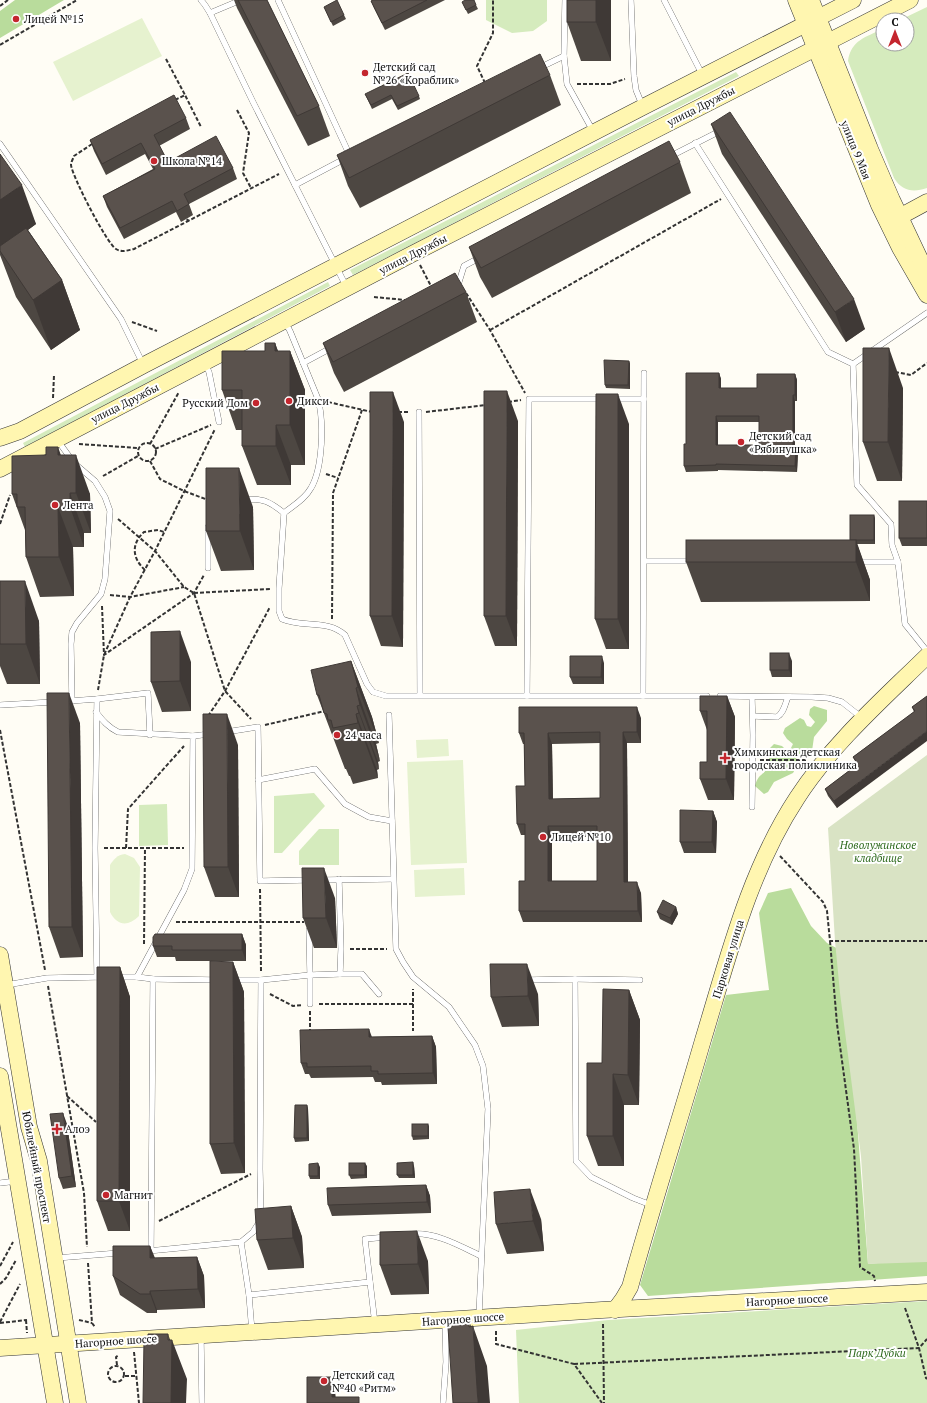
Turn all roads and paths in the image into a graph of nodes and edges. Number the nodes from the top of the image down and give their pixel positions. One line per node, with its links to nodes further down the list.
1 (7, 0): 14 (path)
2 (77, 0): 17 (path)
3 (241, 0): 15 (lane)
4 (278, 0): 37 (lane)
5 (494, 0): 24 (path)
6 (565, 0): 19 (lane)
7 (631, 0): 22 (lane)
8 (664, 0): 23 (lane)
9 (796, 0): 16 (main road, улица 9 Мая)
10 (811, 0): 16 (main road, улица 9 Мая)
11 (853, 0): 16 (main road)
12 (910, 0): 18 (main road, улица Дружбы)
13 (204, 2): 15 (lane)
14 (0, 6)
15 (210, 13): 39 (lane)
16 (812, 21): 18 (main road, улица 9 Мая); 23 (main road)
17 (0, 45)
18 (821, 45): 44 (main road, улица 9 Мая); 45 (main road, улица Дружбы)
19 (564, 56): 21 (lane); 25 (lane)
20 (166, 59): 26 (path)
21 (530, 72)
22 (634, 76): 25 (path); 28 (lane)
23 (703, 76): 28 (main road)
24 (486, 84)
25 (567, 84): 32 (lane)
26 (185, 95): 27 (path); 30 (path)
27 (171, 102)
28 (643, 107): 32 (main road)
29 (237, 110): 41 (path)
30 (201, 127)
31 (727, 127): 34 (lane)
32 (593, 132): 47 (main road)
33 (94, 143): 41 (path)
34 (695, 143): 38 (lane); 42 (lane)
35 (0, 144): 56 (lane)
36 (357, 152): 37 (lane)
37 (350, 156): 40 (lane)
38 (660, 162)
39 (288, 170): 40 (lane); 41 (path)
40 (295, 185): 47 (lane)
41 (251, 188)
42 (728, 195): 58 (path); 64 (lane)
43 (927, 202): 44 (main road)
44 (894, 220): 48 (main road, улица 9 Мая); 52 (main road, улица 9 Мая)
45 (414, 253): 50 (main road, улица Дружбы); 51 (path)
46 (485, 255): 49 (lane)
47 (336, 265): 50 (lane); 65 (main road)
48 (927, 274)
49 (459, 282): 51 (lane); 58 (path)
50 (348, 288): 57 (main road, улица Дружбы)
51 (436, 294)
52 (927, 295)
53 (374, 297): 54 (path)
54 (405, 300)
55 (927, 313): 64 (lane)
56 (121, 319): 59 (path); 65 (lane)
57 (284, 321): 61 (main road, улица Дружбы); 62 (lane)
58 (490, 330): 71 (path)
59 (157, 331)
60 (338, 345): 62 (lane)
61 (204, 362): 75 (lane); 77 (main road, улица Дружбы)
62 (303, 363): 87 (lane)
63 (927, 363): 66 (path)
64 (853, 364): 104 (lane)
65 (144, 365): 76 (main road)
66 (889, 371)
67 (644, 373): 72 (lane)
68 (54, 375): 70 (path)
69 (182, 386): 79 (path)
70 (53, 399)
71 (528, 399): 72 (lane); 118 (lane)
72 (644, 399): 101 (lane)
73 (362, 410): 88 (path)
74 (419, 412): 117 (lane)
75 (218, 422): 81 (path); 90 (path)
76 (0, 438)
77 (57, 439): 84 (lane); 86 (main road, улица Дружбы)
78 (78, 444): 80 (path)
79 (150, 444): 80 (path); 81 (path)
80 (138, 448): 82 (path)
81 (155, 449): 83 (path)
82 (138, 456): 83 (path); 89 (path)
83 (150, 461): 90 (path)
84 (74, 463): 85 (lane); 89 (lane)
85 (67, 467)
86 (0, 470)
87 (317, 471): 88 (path); 95 (lane)
88 (338, 478): 112 (path)
89 (95, 481): 94 (lane)
90 (184, 491): 93 (path); 98 (path)
91 (10, 495): 97 (path)
92 (237, 499): 95 (lane)
93 (208, 500)
94 (110, 511): 99 (path); 109 (lane)
95 (284, 513): 108 (lane)
96 (208, 523): 105 (lane)
97 (0, 524)
98 (164, 532): 99 (path); 100 (path)
99 (139, 537): 100 (path); 106 (path)
100 (155, 551): 106 (path); 107 (path)
101 (644, 561): 102 (lane); 119 (lane)
102 (699, 561)
103 (850, 562): 104 (lane)
104 (898, 562): 113 (lane)
105 (208, 568): 110 (path)
106 (145, 570): 111 (path)
107 (184, 587): 110 (path); 111 (path)
108 (280, 588): 110 (path); 112 (lane); 116 (path)
109 (101, 594): 111 (path); 114 (path); 124 (lane)
110 (194, 594): 114 (path); 116 (path)
111 (130, 597): 114 (path)
112 (331, 626): 117 (lane)
113 (927, 650)
114 (104, 655): 122 (path)
115 (927, 656): 132 (main road, Парковая улица)
116 (226, 691): 131 (path); 133 (path)
117 (420, 695): 118 (lane)
118 (527, 696): 119 (lane)
119 (643, 696): 120 (lane)
120 (752, 696): 121 (lane); 130 (lane)
121 (788, 696): 130 (lane); 132 (lane)
122 (97, 699): 124 (lane); 128 (lane); 137 (lane)
123 (65, 701): 124 (lane)
124 (72, 701)
125 (58, 702): 126 (lane)
126 (0, 706)
127 (326, 710): 133 (path)
128 (96, 712): 137 (lane); 144 (lane)
129 (389, 715): 143 (lane)
130 (753, 716): 139 (lane)
131 (207, 717)
132 (863, 718): 191 (main road, Парковая улица)
133 (258, 727): 135 (lane); 141 (lane)
134 (0, 730): 170 (path)
135 (222, 732)
136 (215, 733): 138 (lane)
137 (150, 734): 138 (lane)
138 (193, 736): 145 (path); 147 (lane)
139 (753, 760): 140 (path); 142 (lane)
140 (809, 760)
141 (258, 780): 143 (lane); 152 (lane)
142 (752, 807)
143 (392, 821): 149 (lane)
144 (95, 848): 145 (path); 165 (lane)
145 (126, 848): 146 (path)
146 (145, 848): 147 (path); 162 (path)
147 (192, 848): 154 (lane)
148 (778, 853): 158 (path)
149 (393, 879): 151 (lane); 160 (lane)
150 (308, 880): 151 (lane); 152 (lane); 153 (lane)
151 (339, 880): 159 (lane)
152 (260, 881): 155 (path)
153 (308, 887)
154 (166, 922): 155 (path); 162 (lane)
155 (261, 922): 156 (path); 175 (path)
156 (309, 922): 164 (lane)
157 (927, 941): 158 (path)
158 (830, 942): 210 (path)
159 (341, 949): 160 (path); 163 (lane)
160 (396, 949): 169 (lane)
161 (0, 955): 178 (main road, Юбилейный проспект)
162 (143, 965): 168 (lane)
163 (340, 974): 164 (lane); 180 (lane)
164 (310, 975): 175 (lane); 181 (lane)
165 (97, 977): 166 (lane); 170 (lane)
166 (103, 977)
167 (110, 977): 168 (lane)
168 (137, 977): 171 (lane)
169 (413, 977): 182 (path); 201 (lane)
170 (47, 978): 178 (lane); 186 (path)
171 (153, 979): 173 (lane); 192 (lane)
172 (575, 979): 176 (lane); 177 (lane); 191 (lane)
173 (222, 980)
174 (230, 980): 175 (lane)
175 (261, 980): 179 (lane)
176 (520, 980)
177 (640, 980)
178 (5, 985): 202 (main road, Юбилейный проспект)
179 (261, 990): 181 (path); 188 (lane)
180 (380, 994)
181 (310, 1004): 182 (path); 183 (path)
182 (413, 1004): 184 (path)
183 (310, 1031)
184 (413, 1031)
185 (0, 1076): 189 (main road, Юбилейный проспект)
186 (67, 1096): 187 (path); 200 (path)
187 (96, 1122)
188 (260, 1169): 192 (path); 196 (lane)
189 (17, 1181): 190 (lane); 224 (main road, Юбилейный проспект)
190 (0, 1183)
191 (654, 1205): 212 (main road, Парковая улица)
192 (151, 1226): 197 (lane)
193 (405, 1235): 201 (lane)
194 (397, 1236): 205 (lane)
195 (13, 1241): 204 (path)
196 (241, 1242): 197 (lane); 211 (lane)
197 (151, 1250): 198 (lane)
198 (143, 1251)
199 (129, 1252): 200 (lane)
200 (87, 1255): 202 (lane); 219 (path)
201 (481, 1256): 213 (lane)
202 (54, 1258): 223 (main road, Юбилейный проспект)
203 (16, 1260): 206 (path)
204 (0, 1266)
205 (370, 1282): 211 (lane); 217 (lane)
206 (0, 1284)
207 (20, 1284): 215 (path)
208 (927, 1292): 209 (main road, Нагорное шоссе)
209 (900, 1293): 210 (main road, Нагорное шоссе); 226 (path)
210 (880, 1294): 212 (main road, Нагорное шоссе)
211 (249, 1295): 220 (lane)
212 (615, 1310): 213 (main road, Нагорное шоссе)
213 (479, 1318): 214 (main road, Нагорное шоссе)
214 (445, 1321): 217 (main road, Нагорное шоссе); 239 (lane)
215 (0, 1322)
216 (603, 1323): 229 (path)
217 (375, 1325): 220 (main road, Нагорное шоссе)
218 (496, 1327): 230 (path)
219 (98, 1330)
220 (252, 1332): 221 (main road, Нагорное шоссе)
221 (202, 1335): 223 (main road, Нагорное шоссе); 238 (lane)
222 (927, 1339): 226 (path)
223 (68, 1344): 224 (main road, Нагорное шоссе); 236 (main road, Юбилейный проспект)
224 (45, 1346): 225 (main road, Нагорное шоссе); 235 (main road, Юбилейный проспект)
225 (0, 1348)
226 (919, 1348): 229 (path); 234 (path)
227 (123, 1355): 231 (path)
228 (129, 1355): 233 (path)
229 (604, 1363): 230 (path); 240 (path)
230 (574, 1364): 240 (path)
231 (117, 1365): 232 (path); 232 (path)
232 (124, 1376): 233 (path)
233 (136, 1376): 237 (path)
234 (927, 1379)
235 (55, 1403)
236 (78, 1403)
237 (139, 1403)
238 (202, 1403)
239 (443, 1403)
240 (603, 1403)

